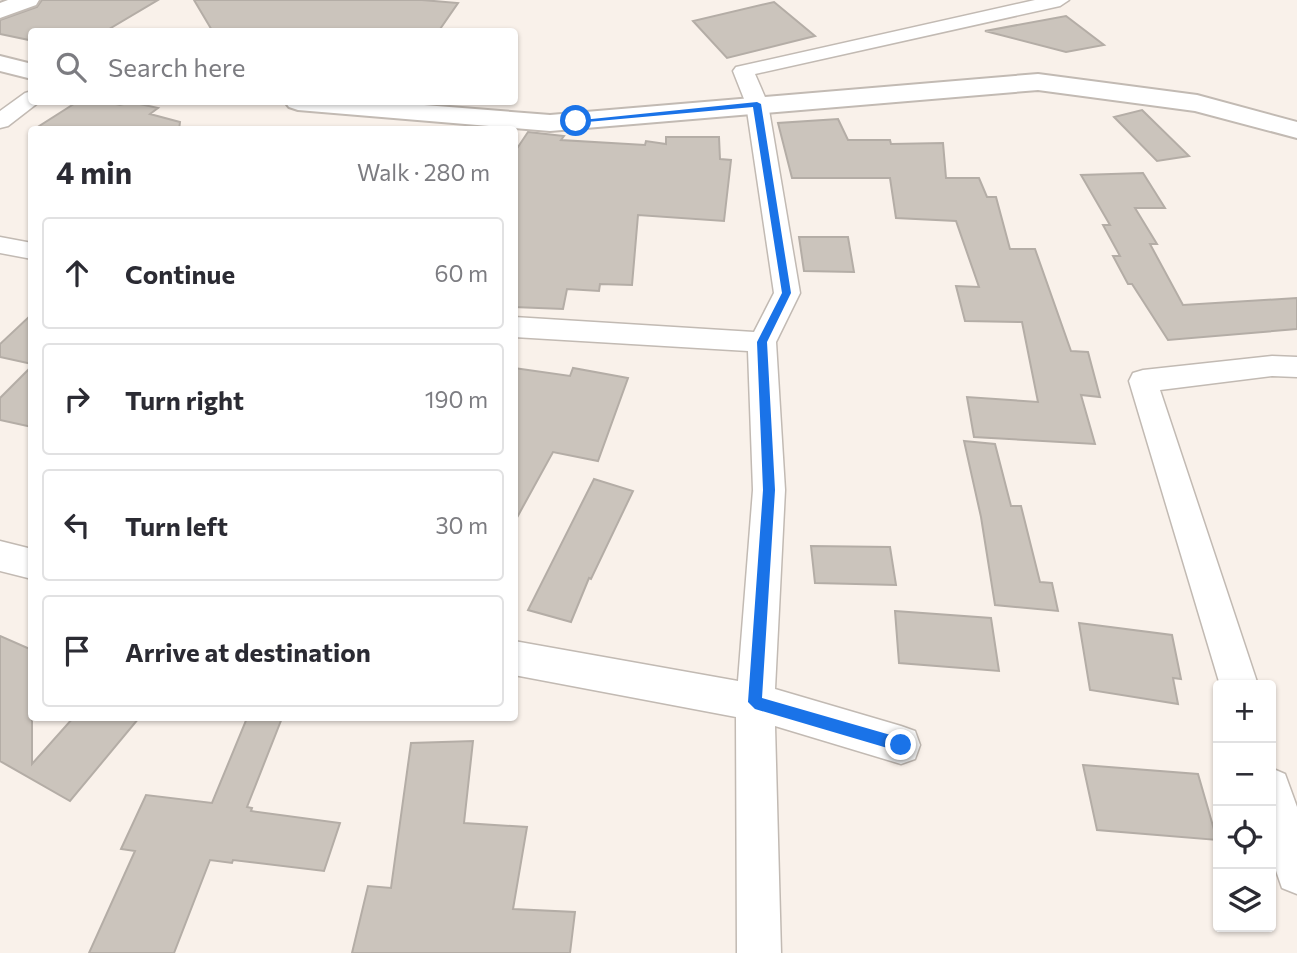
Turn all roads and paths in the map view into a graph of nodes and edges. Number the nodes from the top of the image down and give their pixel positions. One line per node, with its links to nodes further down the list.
1 (28, 0): 3 (street)
2 (1060, 0): 7 (street)
3 (0, 11)
4 (0, 62): 5 (street)
5 (28, 71)
6 (28, 99): 9 (street)
7 (757, 104): 8 (street); 10 (street); 14 (street)
8 (334, 105)
9 (0, 121)
10 (1294, 132)
11 (0, 245): 12 (street)
12 (28, 250)
13 (518, 327): 14 (street)
14 (762, 342): 20 (street)
15 (1297, 367): 19 (street)
16 (0, 556): 17 (street)
17 (28, 563)
18 (518, 658): 20 (street)
19 (1237, 680)
20 (755, 702): 21 (street); 24 (street)
21 (901, 745)
22 (1276, 804): 23 (street)
23 (1297, 873)
24 (759, 953)

